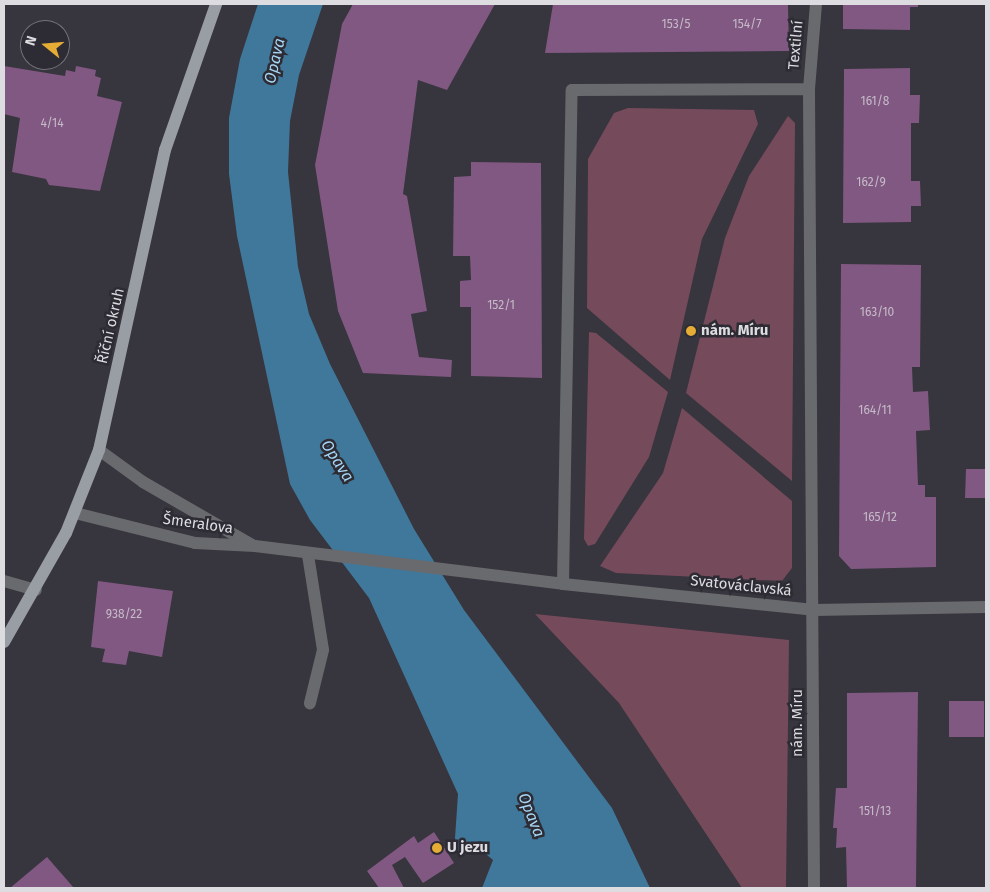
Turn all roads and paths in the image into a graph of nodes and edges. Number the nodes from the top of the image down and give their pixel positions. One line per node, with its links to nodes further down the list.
1 (216, 4): 4 (main road, Říční okruh)
2 (816, 4): 3 (street, Textilní)
3 (809, 89): 10 (street); 13 (street, nám. Míru)
4 (99, 450): 5 (main road, Říční okruh); 6 (street)
5 (75, 513): 6 (street, Šmeralova); 11 (main road, Říční okruh)
6 (254, 546): 7 (street, Šmeralova)
7 (313, 556): 8 (street, Šmeralova); 15 (street)
8 (494, 575): 10 (street, Svatováclavská)
9 (4, 581): 11 (street)
10 (563, 584): 13 (street, Svatováclavská)
11 (36, 590): 14 (main road, Říční okruh)
12 (986, 607): 13 (street, Svatováclavská)
13 (814, 610): 16 (street, nám. Míru)
14 (4, 642)
15 (310, 703)
16 (814, 888)

